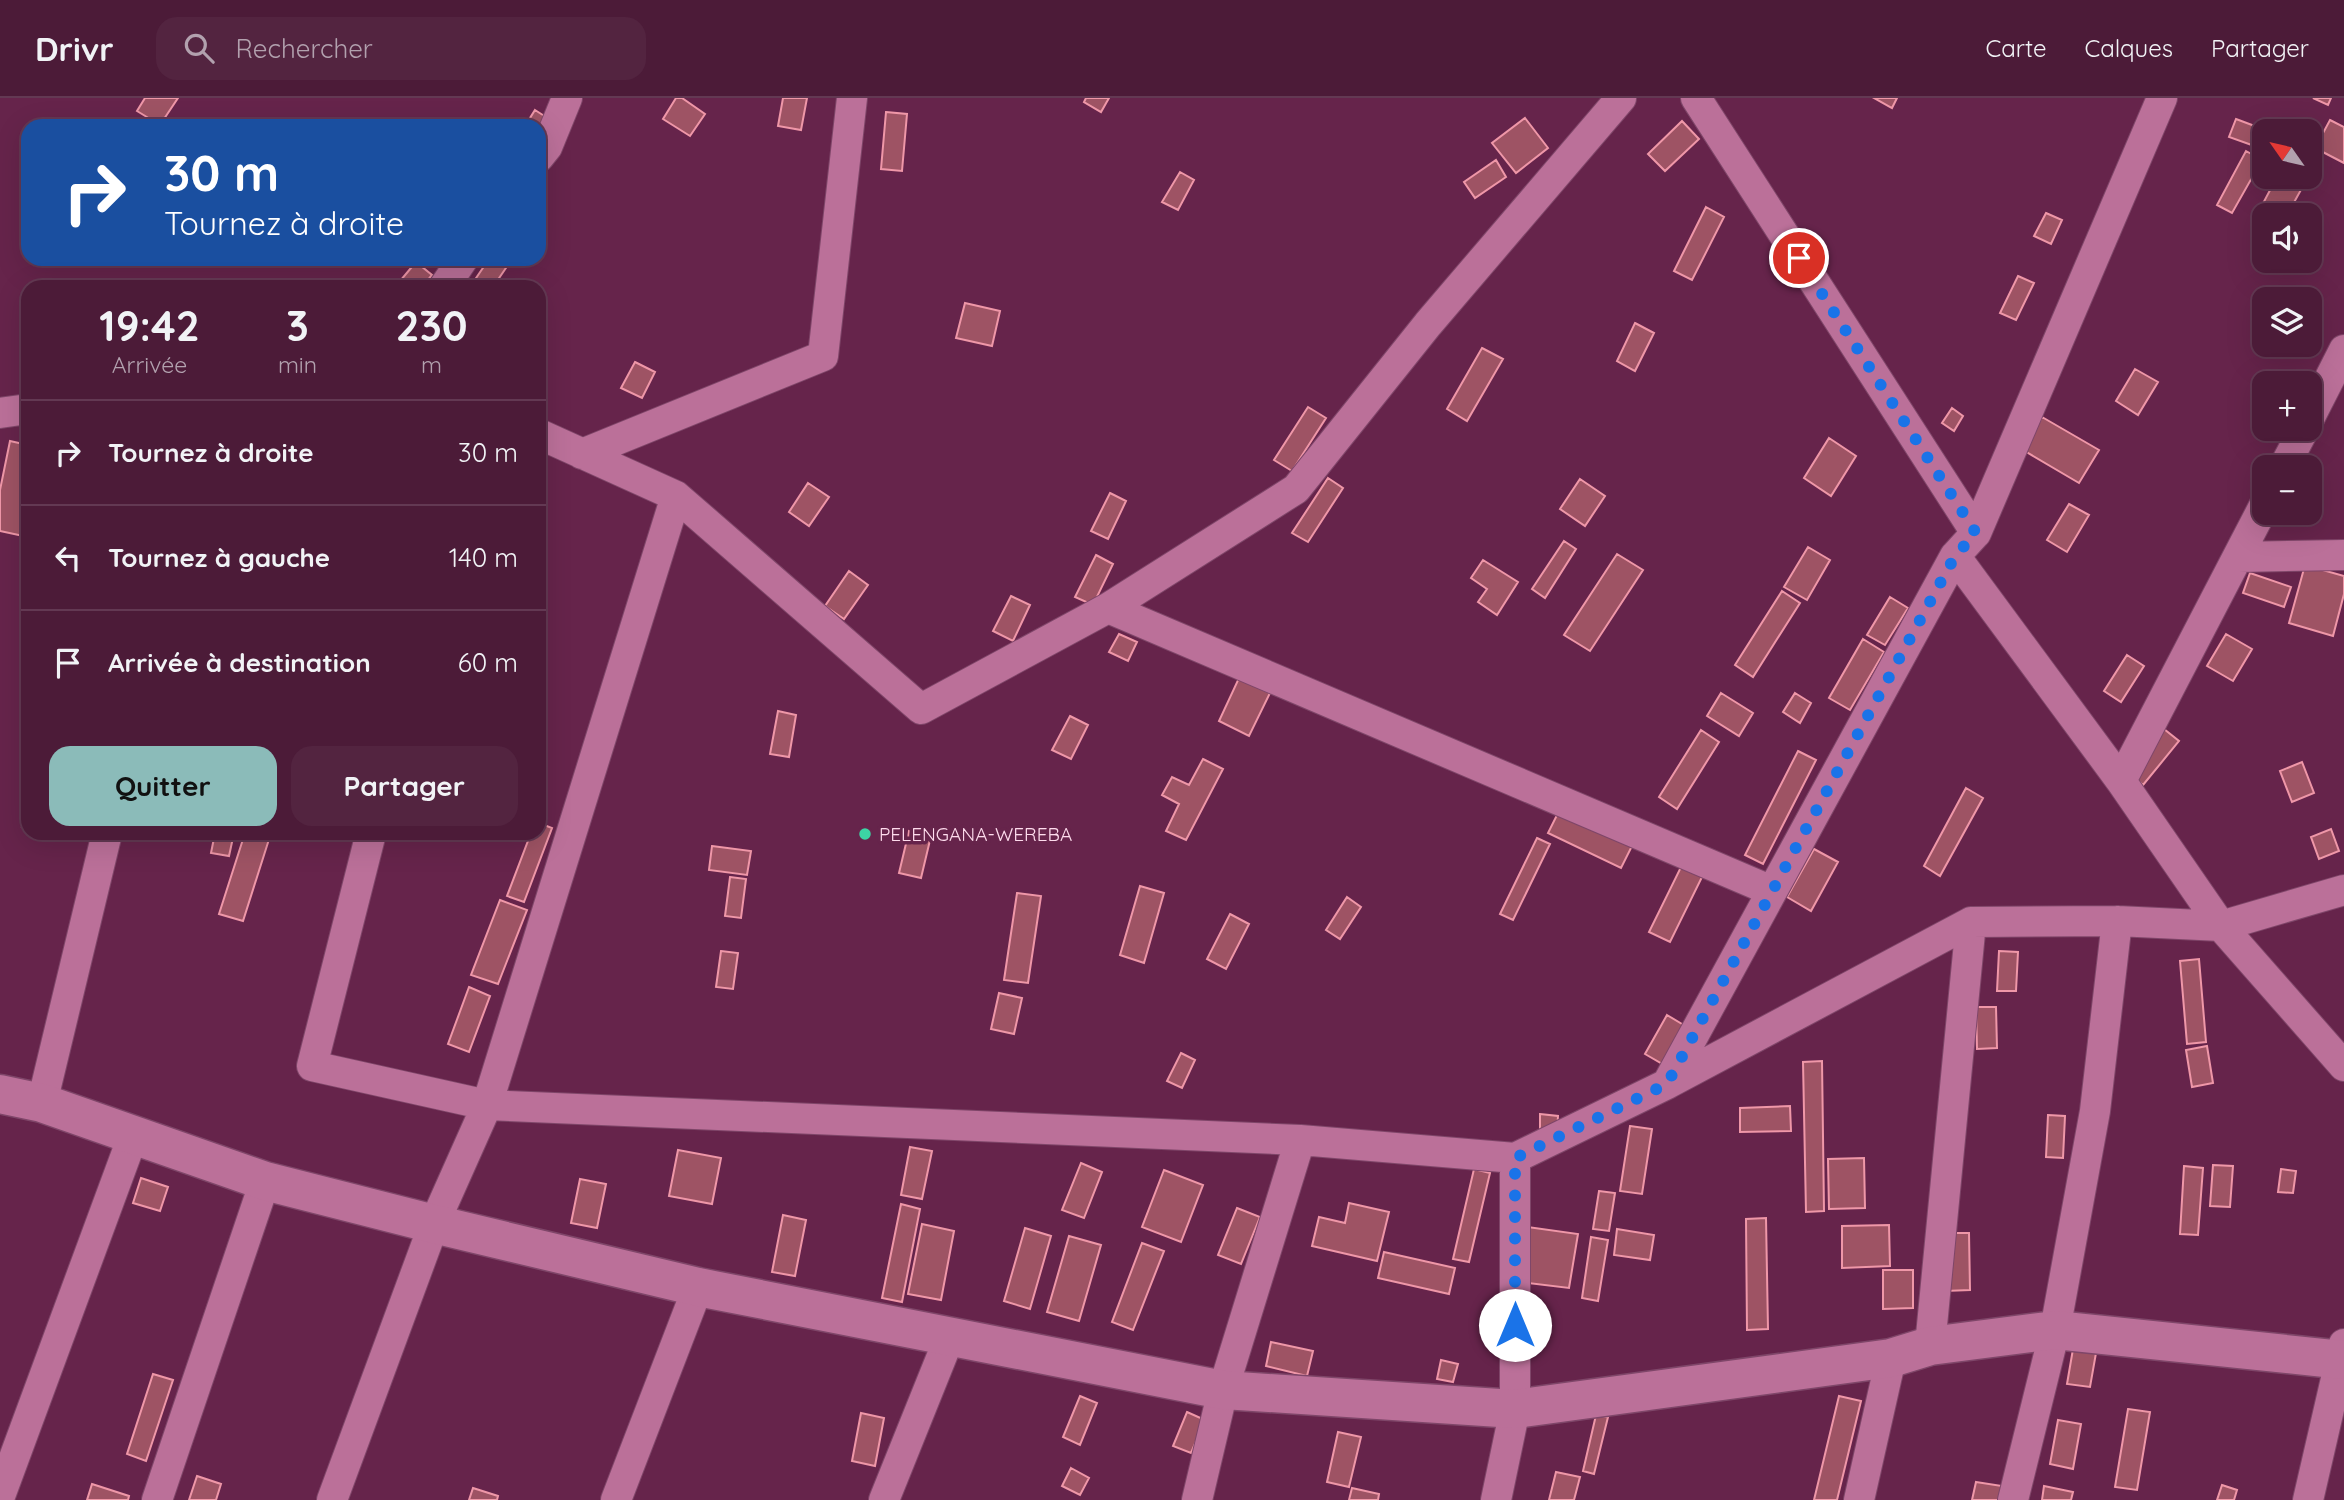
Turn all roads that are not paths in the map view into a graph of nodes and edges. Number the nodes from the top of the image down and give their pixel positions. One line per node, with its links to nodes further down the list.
1 (567, 98): 6 (street)
2 (852, 98): 12 (street)
3 (1621, 98): 19 (street)
4 (1696, 98): 15 (street)
5 (2162, 98): 15 (street)
6 (546, 148)
7 (2344, 350): 8 (street)
8 (2322, 393)
9 (21, 410): 10 (street)
10 (0, 413)
11 (546, 437): 12 (street)
12 (582, 454): 13 (street)
13 (676, 496): 19 (street); 32 (street)
14 (2254, 525): 18 (street)
15 (1976, 533): 17 (street)
16 (2344, 555): 18 (street)
17 (1955, 556): 20 (street); 24 (street)
18 (2238, 557): 20 (street)
19 (1108, 608): 24 (street)
20 (2121, 781): 27 (street)
21 (105, 840): 31 (street)
22 (369, 840): 32 (street)
23 (2344, 890): 27 (street)
24 (1772, 891): 29 (street)
25 (2116, 921): 26 (street); 27 (street); 39 (street)
26 (1971, 922): 29 (street); 41 (street)
27 (2221, 926): 28 (street)
28 (2344, 1066)
29 (1667, 1084): 35 (street)
30 (0, 1094): 31 (street)
31 (42, 1103): 33 (street)
32 (488, 1105): 34 (street); 37 (street)
33 (133, 1136): 36 (street); 46 (street)
34 (1300, 1140): 35 (street); 44 (street)
35 (1515, 1158): 45 (street)
36 (265, 1181): 37 (street); 47 (street)
37 (434, 1224): 38 (street); 48 (street)
38 (698, 1287): 40 (street); 49 (street)
39 (2055, 1330): 41 (street); 42 (street); 54 (street)
40 (950, 1336): 44 (street); 50 (street)
41 (1930, 1346): 43 (street)
42 (2344, 1355): 55 (street)
43 (1891, 1358): 45 (street); 53 (street)
44 (1223, 1390): 45 (street); 51 (street)
45 (1515, 1409): 52 (street)
46 (0, 1496)
47 (157, 1500)
48 (332, 1500)
49 (616, 1500)
50 (884, 1500)
51 (1197, 1500)
52 (1496, 1500)
53 (1859, 1500)
54 (2013, 1500)
55 (2308, 1500)

